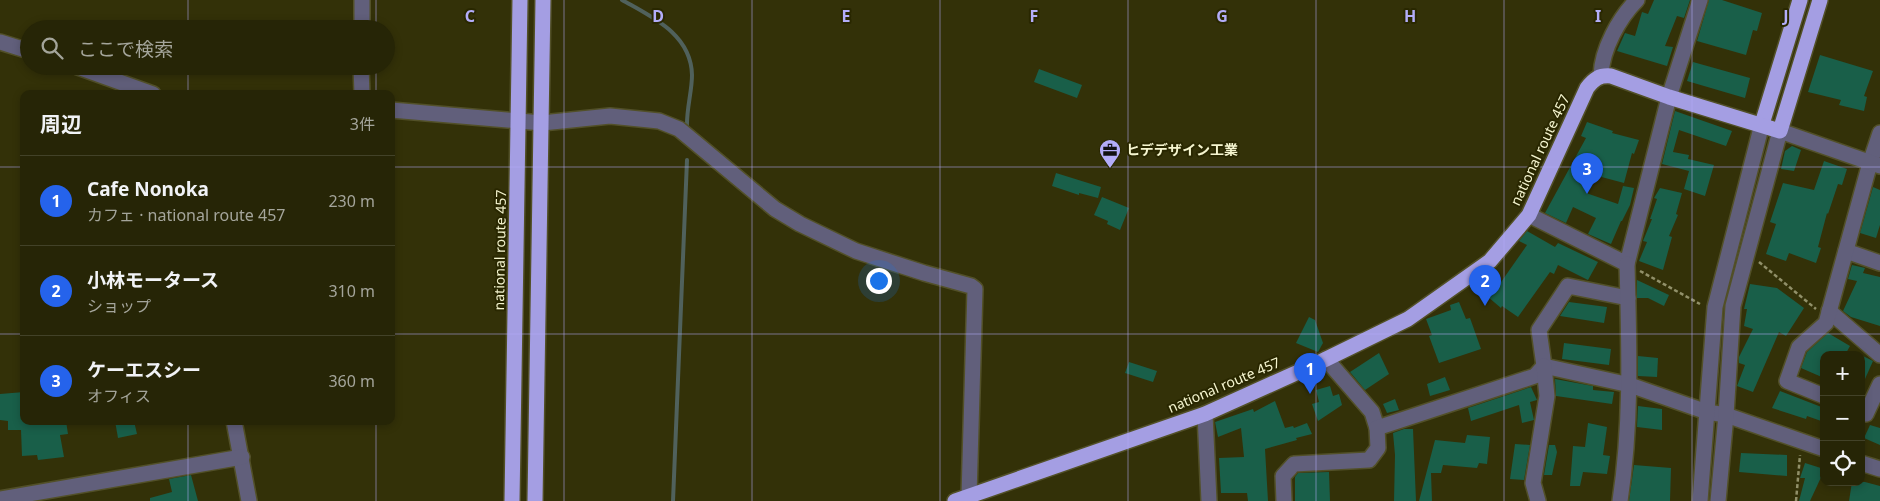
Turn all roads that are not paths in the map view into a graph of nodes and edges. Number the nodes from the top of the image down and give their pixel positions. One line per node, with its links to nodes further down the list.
1 (362, 0): 8 (street)
2 (520, 0): 18 (highway, national route 457)
3 (543, 0): 19 (highway)
4 (1637, 0): 13 (street)
5 (1700, 0): 16 (street)
6 (1800, 0): 20 (highway)
7 (1820, 0): 21 (highway)
8 (362, 20)
9 (0, 42): 10 (street)
10 (20, 48)
11 (100, 75): 14 (street)
12 (361, 75): 15 (street)
13 (1601, 75): 16 (highway); 24 (highway, national route 457)
14 (142, 90)
15 (362, 90)
16 (1669, 97): 20 (highway); 27 (street)
17 (395, 110): 18 (street)
18 (519, 122): 19 (street); 50 (highway, national route 457)
19 (542, 123): 47 (street); 51 (highway)
20 (1762, 124): 21 (highway); 36 (street)
21 (1780, 130): 23 (street); 39 (street)
22 (1880, 133): 23 (street)
23 (1875, 164): 25 (street)
24 (1529, 215): 27 (street); 31 (highway, national route 457)
25 (1846, 251): 26 (street); 29 (street)
26 (1880, 263)
27 (1627, 264): 28 (street)
28 (1628, 298): 32 (street); 34 (street)
29 (1828, 314): 30 (street); 35 (street)
30 (1880, 355)
31 (1326, 359): 37 (highway, national route 457); 41 (street)
32 (1544, 366): 34 (street); 41 (street); 54 (street)
33 (1880, 384): 38 (street)
34 (1630, 385): 36 (street); 55 (street)
35 (1820, 394)
36 (1707, 412): 39 (street); 56 (street)
37 (1205, 414): 47 (highway, national route 457); 52 (street)
38 (1865, 414)
39 (1726, 415): 42 (street); 57 (street)
40 (235, 425): 43 (street)
41 (1377, 428): 53 (street)
42 (1820, 449)
43 (242, 457): 46 (street); 49 (street)
44 (1865, 464): 45 (street)
45 (1880, 469)
46 (57, 495): 48 (street)
47 (962, 498)
48 (0, 499)
49 (249, 501)
50 (512, 501)
51 (535, 501)
52 (1209, 501)
53 (1284, 501)
54 (1538, 501)
55 (1620, 501)
56 (1700, 501)
57 (1718, 501)

